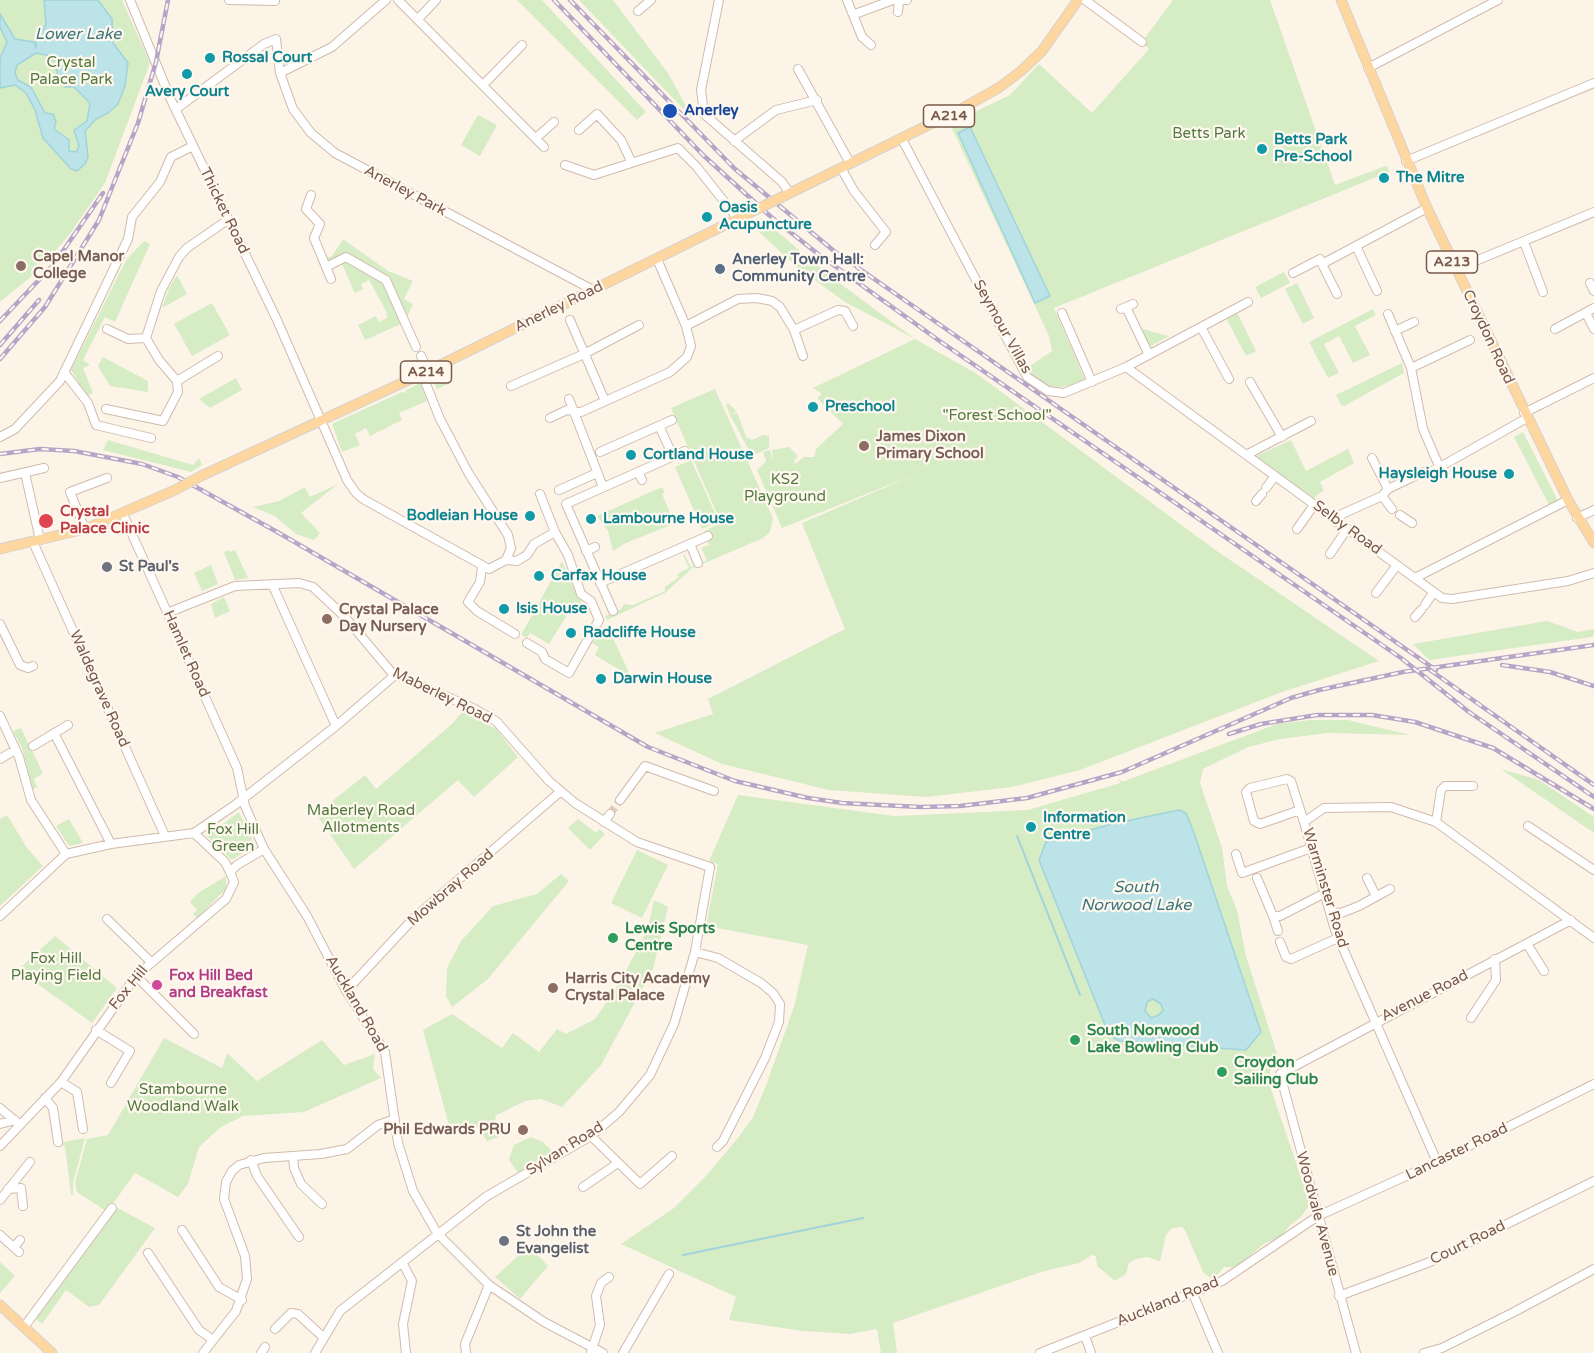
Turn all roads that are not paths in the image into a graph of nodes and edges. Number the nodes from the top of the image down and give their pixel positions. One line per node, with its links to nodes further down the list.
1 (130, 0): 30 (street, Thicket Road)
2 (229, 0): 16 (street)
3 (386, 0): 26 (street)
4 (398, 0): 20 (street)
5 (436, 0): 20 (street)
6 (651, 0): 17 (street)
7 (719, 0): 35 (street)
8 (847, 0): 19 (street)
9 (894, 0): 10 (street); 19 (street)
10 (899, 0): 11 (street); 18 (street)
11 (907, 0)
12 (1078, 0): 34 (main road, Anerley Road / A214)
13 (1085, 0): 21 (street)
14 (1341, 0): 24 (main road, Croydon Road / A213)
15 (1498, 0): 24 (street)
16 (274, 1)
17 (638, 11)
18 (898, 12)
19 (855, 14): 23 (street)
20 (418, 19): 28 (street)
21 (1142, 42)
22 (522, 45): 28 (street)
23 (871, 45)
24 (1368, 68): 39 (main road, Croydon Road / A213)
25 (798, 69): 29 (street)
26 (280, 73): 30 (street, Anerley Park); 58 (street, Anerley Park)
27 (1594, 83): 39 (street)
28 (483, 85): 33 (street)
29 (817, 100): 35 (street); 40 (street)
30 (176, 109): 36 (street, Thicket Road)
31 (554, 122): 33 (street)
32 (579, 129): 38 (street)
33 (536, 138): 37 (street)
34 (902, 139): 40 (main road, Anerley Road / A214); 94 (street, Seymour Villas)
35 (734, 141): 44 (street)
36 (193, 146): 48 (street, Thicket Road); 89 (street)
37 (544, 147)
38 (631, 161): 41 (street); 47 (street)
39 (1407, 161): 45 (main road, Croydon Road / A213)
40 (850, 163): 42 (main road, Anerley Road / A214)
41 (565, 165)
42 (841, 168): 44 (main road, Anerley Road / A214); 50 (street)
43 (311, 195): 54 (street)
44 (785, 195): 47 (main road, Anerley Road / A214, bridge)
45 (1426, 208): 51 (street); 55 (main road, Croydon Road / A213)
46 (1594, 212): 49 (street)
47 (742, 217): 52 (main road, Anerley Road / A214)
48 (229, 219): 79 (street); 103 (street, Thicket Road)
49 (1524, 242): 55 (street); 60 (street)
50 (874, 244)
51 (1356, 246): 53 (street); 59 (street)
52 (657, 259): 58 (main road, Anerley Road / A214); 71 (street)
53 (1322, 264): 56 (street); 61 (street)
54 (326, 267): 57 (street); 81 (street)
55 (1456, 269): 101 (main road, Croydon Road / A213)
56 (1293, 273)
57 (331, 279)
58 (593, 290): 90 (main road, Anerley Road / A214)
59 (1377, 291)
60 (1543, 292)
61 (1338, 294)
62 (1248, 302): 73 (street, Seymour Villas)
63 (1127, 307): 83 (street)
64 (1594, 308): 66 (street)
65 (1062, 313): 94 (street)
66 (1586, 313): 75 (street); 76 (street)
67 (1388, 314): 78 (street)
68 (570, 320): 82 (street)
69 (1414, 322): 78 (street)
70 (639, 325): 82 (street)
71 (686, 326): 77 (street); 98 (street)
72 (853, 326): 77 (street)
73 (1201, 327): 83 (street, Seymour Villas); 92 (street)
74 (107, 329): 79 (street)
75 (1555, 329)
76 (1594, 329)
77 (794, 330): 86 (street)
78 (1395, 331): 88 (street)
79 (146, 338): 93 (street)
80 (1470, 340): 88 (street)
81 (416, 347)
82 (584, 354): 96 (street); 98 (street)
83 (1149, 355): 87 (street, Seymour Villas)
84 (218, 356): 93 (street)
85 (421, 356): 90 (street)
86 (803, 356)
87 (1126, 367): 94 (street, Seymour Villas); 113 (street, Selby Road)
88 (1411, 368): 115 (street)
89 (64, 372): 107 (street); 109 (street)
90 (425, 372): 103 (main road, Anerley Road / A214); 151 (street)
91 (1594, 378): 101 (street)
92 (1229, 379)
93 (177, 381): 99 (street)
94 (1092, 382)
95 (1250, 382): 108 (street)
96 (511, 386)
97 (569, 399): 100 (street)
98 (605, 401): 100 (street)
99 (106, 409)
100 (573, 413): 102 (street); 119 (street)
101 (1526, 416): 115 (street); 129 (main road, Croydon Road / A213)
102 (550, 418)
103 (321, 420): 134 (main road, Anerley Road / A214, bridge); 154 (street, Thicket Road)
104 (672, 420): 106 (street)
105 (1311, 421): 108 (street)
106 (660, 426): 111 (street); 112 (street)
107 (0, 437)
108 (1282, 437): 113 (street)
109 (152, 438)
110 (685, 451): 112 (street)
111 (600, 452)
112 (673, 456): 117 (street)
113 (1246, 456): 120 (street, Selby Road)
114 (1372, 458): 125 (street)
115 (1439, 466): 125 (street)
116 (44, 468): 118 (street)
117 (638, 472): 123 (street); 124 (street)
118 (25, 473): 121 (street); 145 (street, Waldegrave Road)
119 (597, 473): 124 (street); 126 (street)
120 (1275, 476): 130 (street); 131 (street, Selby Road)
121 (0, 478)
122 (107, 478): 139 (street)
123 (642, 480)
124 (603, 487): 149 (street)
125 (1388, 489): 128 (street)
126 (559, 490)
127 (540, 494): 142 (street)
128 (1382, 496): 132 (street); 137 (street)
129 (1568, 500): 136 (main road, Croydon Road / A213); 156 (street)
130 (1256, 501)
131 (1314, 505): 137 (street, Selby Road); 140 (street)
132 (1392, 509)
133 (1594, 510): 136 (street)
134 (123, 514): 139 (main road, Anerley Road / A214); 163 (street, Hamlet Road)
135 (1400, 515): 138 (street)
136 (1577, 518): 144 (main road, Croydon Road / A213)
137 (1336, 522): 141 (street, Selby Road)
138 (1412, 523)
139 (85, 529): 145 (main road, Anerley Road / A214)
140 (1297, 529)
141 (1347, 529): 150 (street); 153 (street, Selby Road)
142 (555, 532): 151 (street); 166 (street)
143 (708, 536): 146 (street)
144 (1592, 539)
145 (36, 541): 148 (main road, Anerley Road / A214); 190 (street, Waldegrave Road)
146 (690, 544): 152 (street); 157 (street)
147 (595, 547): 149 (street)
148 (0, 549)
149 (586, 551): 157 (street)
150 (1330, 554)
151 (506, 560): 154 (street)
152 (698, 563)
153 (1397, 565): 156 (street, Selby Road); 159 (street)
154 (482, 567): 165 (street)
155 (1594, 573): 160 (street, Selby Road)
156 (1415, 578): 160 (street, Selby Road)
157 (600, 583): 161 (street)
158 (272, 584): 163 (street, Maberley Road); 168 (street, Maberley Road); 171 (street)
159 (1376, 593)
160 (1434, 593): 162 (street)
161 (613, 611)
162 (1420, 611)
163 (167, 613): 180 (street, Hamlet Road)
164 (0, 624): 167 (street)
165 (515, 634)
166 (527, 643)
167 (33, 666)
168 (395, 675): 171 (street); 178 (street, Maberley Road)
169 (0, 716): 174 (street)
170 (68, 725): 172 (street)
171 (336, 726): 180 (street)
172 (54, 733): 173 (street); 191 (street)
173 (33, 746)
174 (15, 750): 175 (street); 194 (street)
175 (0, 759)
176 (1473, 786): 187 (street)
177 (702, 787): 179 (street); 181 (street); 182 (street)
178 (561, 791): 185 (street, Maberley Road); 219 (street, Mowbray Road)
179 (714, 791)
180 (244, 796): 189 (street); 193 (street, Auckland Road)
181 (699, 796)
182 (620, 800)
183 (1300, 810): 183 (street); 186 (street)
184 (610, 814): 185 (street)
185 (604, 822): 196 (street, Maberley Road)
186 (1304, 822): 187 (street, Warminster Road); 192 (street, Warminster Road)
187 (1436, 822): 208 (street, Warminster Road)
188 (1528, 826): 197 (street)
189 (194, 833): 190 (street); 198 (street)
190 (165, 836): 191 (street)
191 (111, 844): 194 (street)
192 (1311, 848): 195 (street); 202 (street, Warminster Road)
193 (264, 849): 198 (street); 219 (street, Auckland Road)
194 (66, 854): 205 (street)
195 (1236, 854)
196 (710, 867): 214 (street, Sylvan Road)
197 (1594, 870)
198 (230, 872): 216 (street, Fox Hill)
199 (1257, 878): 206 (street)
200 (1367, 878): 203 (street)
201 (1390, 889): 203 (street)
202 (1323, 894): 204 (street, Warminster Road); 206 (street)
203 (1376, 896): 204 (street)
204 (1330, 912): 211 (street, Warminster Road)
205 (0, 916)
206 (1273, 916): 209 (street)
207 (107, 919): 216 (street)
208 (1571, 920): 210 (street, Warminster Road); 213 (street, Avenue Road)
209 (1278, 931)
210 (1593, 935)
211 (1338, 938): 212 (street); 221 (street, Warminster Road)
212 (1280, 942)
213 (1527, 944): 215 (street, Avenue Road); 217 (street)
214 (695, 952): 234 (street, Sylvan Road); 237 (street)
215 (1495, 959): 220 (street); 221 (street, Avenue Road)
216 (151, 962): 218 (street, Fox Hill)
217 (1544, 972)
218 (136, 976): 222 (street, Fox Hill); 223 (street)
219 (346, 991): 230 (street, Auckland Road)
220 (1471, 1018)
221 (1373, 1022): 224 (street, Avenue Road); 242 (street, Warminster Road)
222 (96, 1030): 225 (street, Fox Hill); 226 (street)
223 (194, 1034)
224 (1280, 1074): 251 (street, Woodvale Avenue)
225 (61, 1082): 228 (street, Fox Hill); 233 (street)
226 (111, 1083)
227 (1593, 1088): 242 (street, Lancaster Road)
228 (45, 1098): 231 (street, Fox Hill); 235 (street)
229 (0, 1108): 231 (street)
230 (395, 1119): 238 (street); 253 (street, Auckland Road)
231 (17, 1122): 232 (street); 236 (street, Fox Hill)
232 (0, 1124)
233 (83, 1129)
234 (591, 1136): 243 (street); 253 (street, Sylvan Road)
235 (58, 1142)
236 (0, 1146)
237 (717, 1147)
238 (293, 1156): 240 (street); 248 (street)
239 (672, 1156): 243 (street)
240 (251, 1160): 255 (street); 265 (street)
241 (30, 1162): 246 (street)
242 (1437, 1162): 251 (street, Lancaster Road)
243 (618, 1163): 245 (street)
244 (1594, 1181): 264 (street, Court Road)
245 (583, 1187)
246 (8, 1189): 247 (street); 249 (street)
247 (0, 1200)
248 (322, 1204)
249 (23, 1206)
250 (112, 1208): 267 (street)
251 (1318, 1216): 263 (street, Auckland Road); 264 (street, Woodvale Avenue)
252 (182, 1230): 265 (street)
253 (437, 1233): 258 (street, Sylvan Road); 262 (street, Auckland Road)
254 (0, 1235): 256 (street)
255 (299, 1237)
256 (20, 1240)
257 (148, 1253): 271 (street)
258 (402, 1262): 270 (street, Sylvan Road); 276 (street)
259 (1594, 1269): 284 (street)
260 (669, 1275): 279 (street)
261 (609, 1277): 272 (street)
262 (489, 1285): 272 (street, Auckland Road); 277 (street)
263 (1193, 1294): 269 (street, Auckland Road); 282 (street)
264 (1339, 1296): 283 (street, Woodvale Avenue)
265 (242, 1300): 271 (street)
266 (0, 1305): 267 (main road)
267 (24, 1327): 273 (main road)
268 (275, 1329): 270 (street)
269 (1085, 1336): 280 (street, Auckland Road); 281 (street)
270 (323, 1337): 275 (street, Sylvan Road)
271 (213, 1340): 274 (street)
272 (591, 1351): 278 (street, Auckland Road)
273 (52, 1353)
274 (203, 1353)
275 (315, 1353)
276 (406, 1353)
277 (466, 1353)
278 (603, 1353)
279 (624, 1353)
280 (1041, 1353)
281 (1091, 1353)
282 (1218, 1353)
283 (1356, 1353)
284 (1424, 1353)

